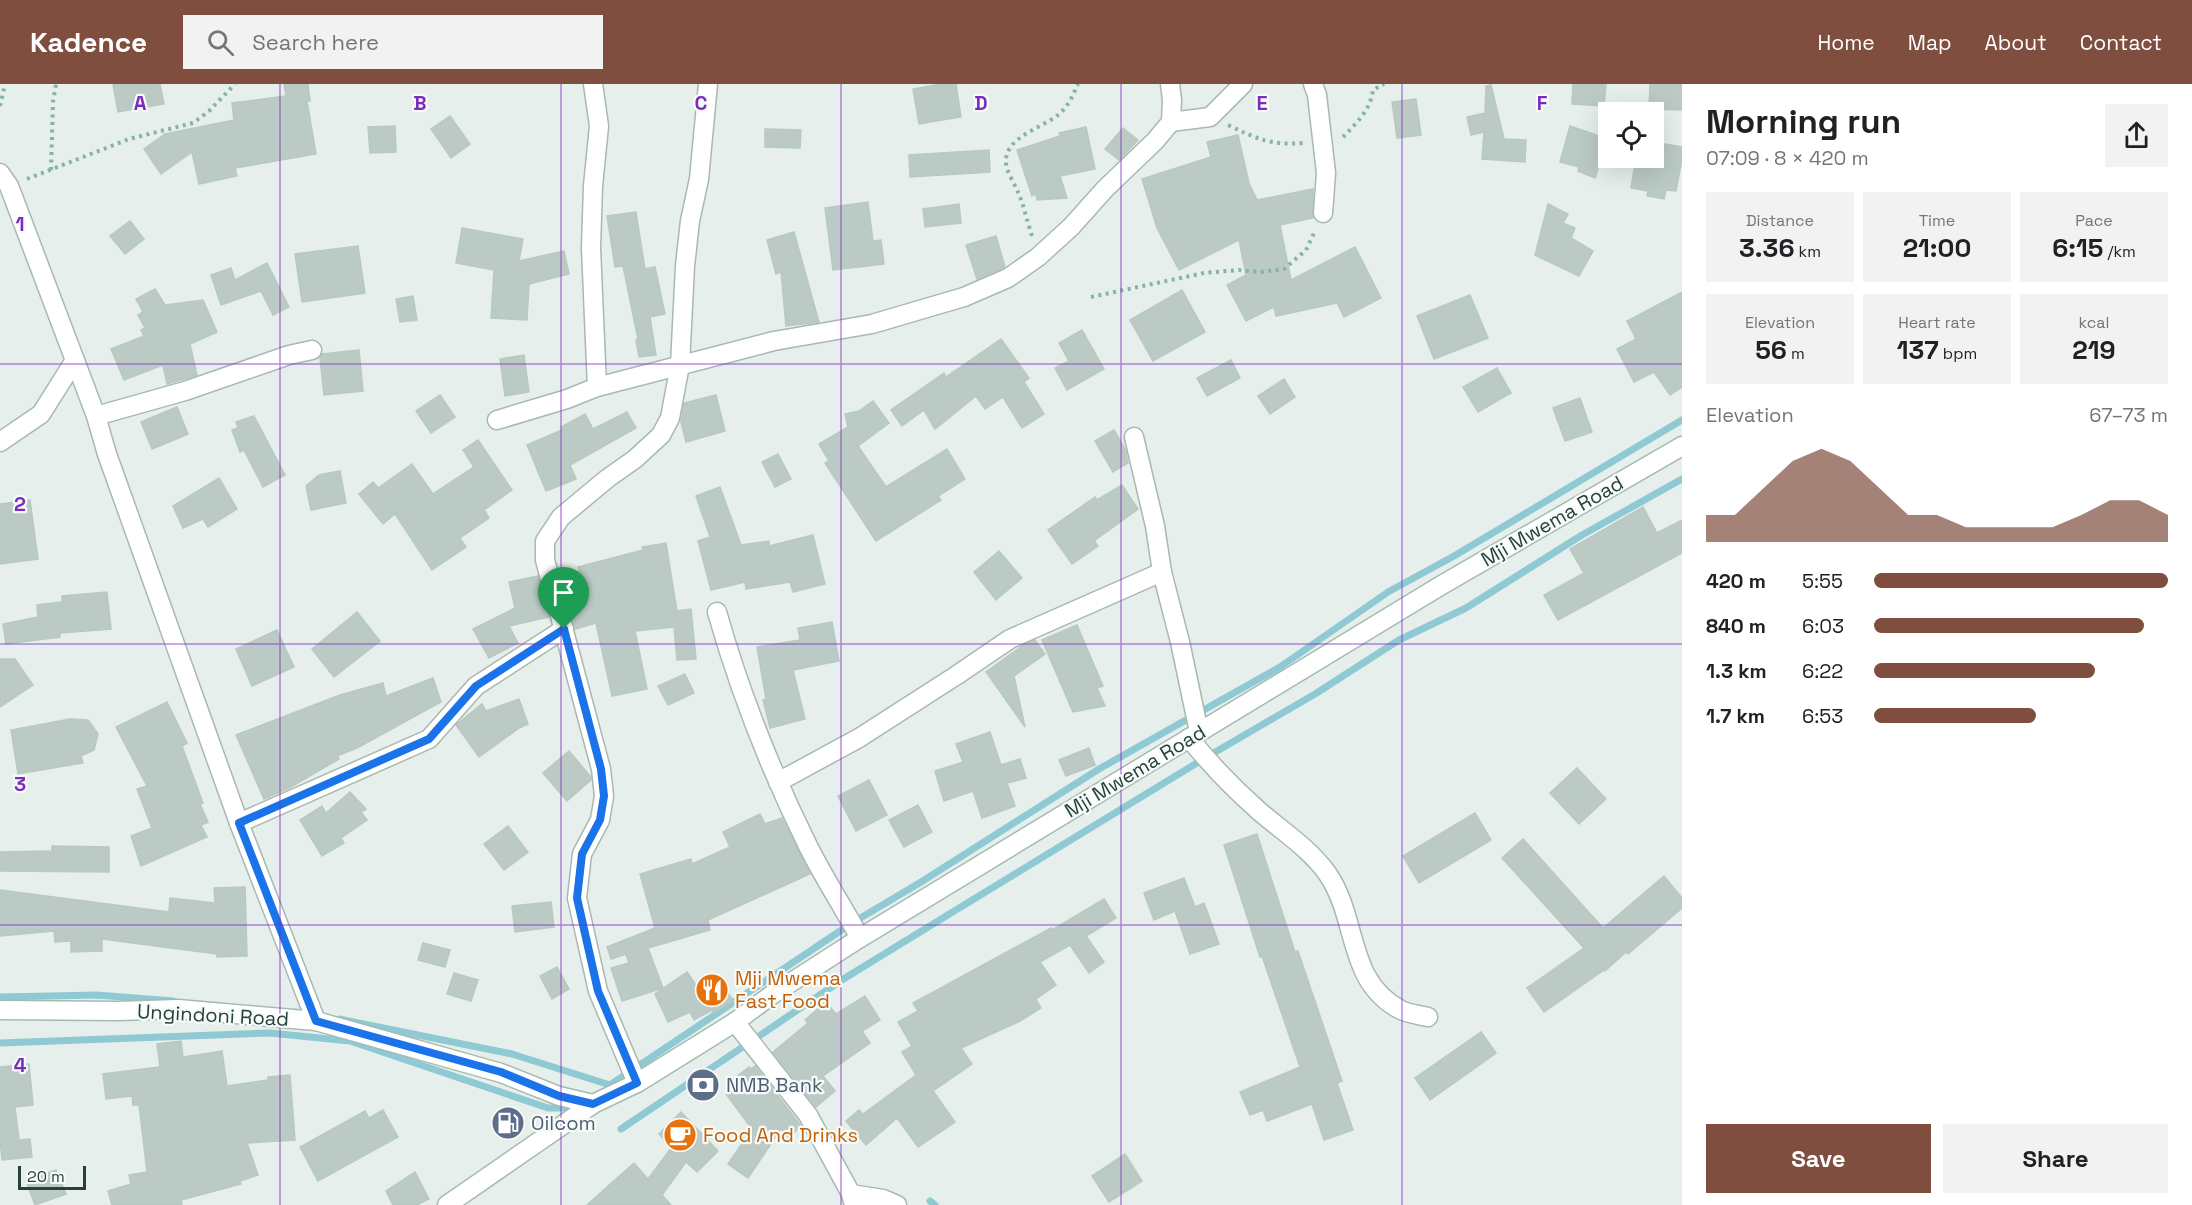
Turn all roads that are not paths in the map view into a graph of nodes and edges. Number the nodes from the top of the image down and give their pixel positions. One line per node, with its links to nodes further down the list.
1 (586, 84): 6 (street)
2 (708, 84): 12 (street)
3 (1170, 84): 7 (street)
4 (1243, 84): 7 (street)
5 (1313, 84): 9 (street)
6 (595, 93): 13 (street)
7 (1171, 122): 12 (street)
8 (5, 179): 11 (street)
9 (1323, 213)
10 (312, 350): 14 (street)
11 (75, 360): 14 (street); 17 (street)
12 (680, 364): 13 (street); 21 (street)
13 (597, 387): 15 (street)
14 (96, 416): 24 (street)
15 (497, 420)
16 (1134, 437): 19 (street)
17 (0, 442)
18 (1682, 446): 22 (street, Mji Mwema Road)
19 (1162, 572): 22 (street); 23 (street)
20 (717, 612): 23 (street)
21 (564, 629): 24 (street); 30 (street)
22 (1194, 735): 25 (street, Mji Mwema Road); 27 (street)
23 (778, 782): 25 (street)
24 (239, 823): 28 (street)
25 (860, 938): 29 (street, Mji Mwema Road)
26 (0, 1010): 28 (street, Ungindoni Road)
27 (1428, 1017)
28 (316, 1021): 31 (street, Ungindoni Road)
29 (735, 1022): 30 (street, Mji Mwema Road); 32 (street)
30 (637, 1083): 31 (street, Mji Mwema Road)
31 (593, 1104): 33 (street, Mji Mwema Road)
32 (853, 1199): 34 (street)
33 (447, 1205)
34 (897, 1205)

